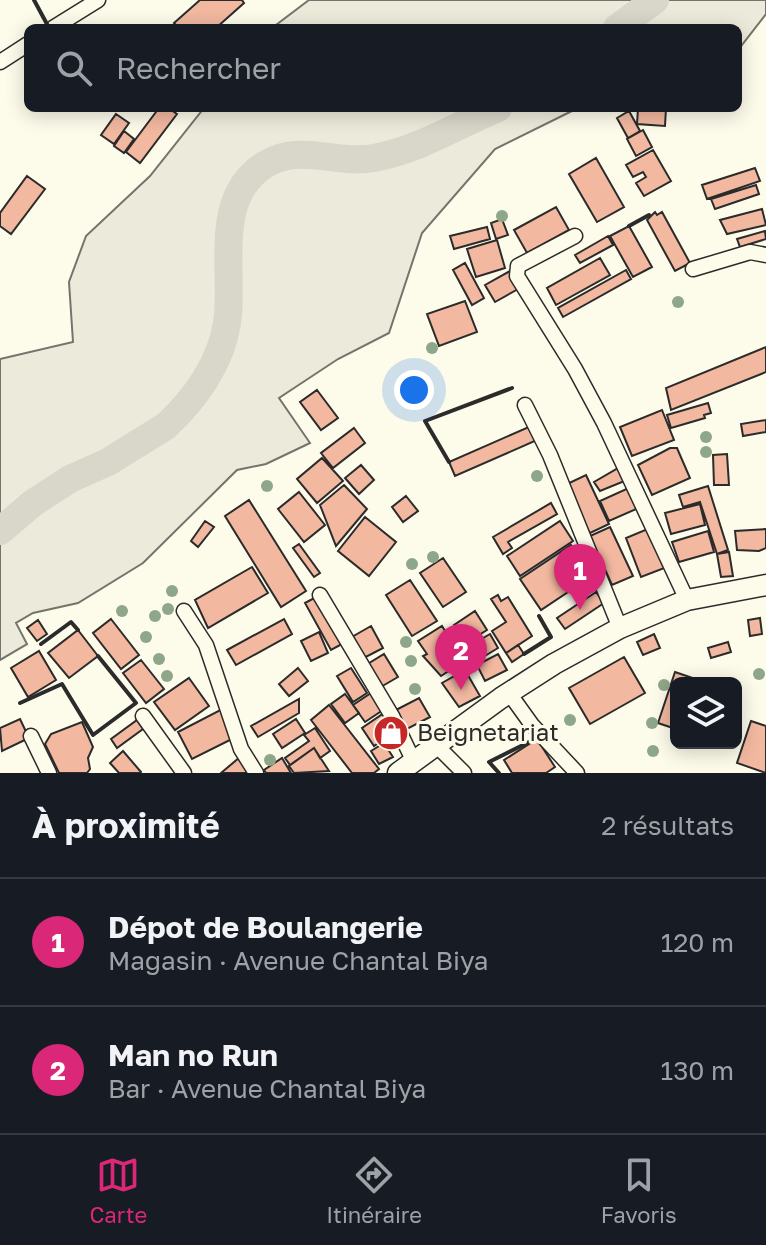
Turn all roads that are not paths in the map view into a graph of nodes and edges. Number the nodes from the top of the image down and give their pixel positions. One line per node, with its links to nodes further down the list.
1 (98, 0): 2 (street)
2 (59, 24)
3 (24, 47): 4 (street)
4 (0, 62)
5 (575, 236): 11 (street)
6 (766, 255): 7 (street)
7 (693, 269)
8 (525, 405): 13 (street)
9 (766, 585): 11 (main road)
10 (320, 595): 18 (street)
11 (687, 600): 13 (main road)
12 (184, 611): 21 (street)
13 (620, 628): 14 (main road)
14 (509, 693): 17 (main road); 23 (street)
15 (143, 716): 20 (street)
16 (31, 736): 19 (street)
17 (437, 746): 18 (main road); 22 (street)
18 (406, 766)
19 (49, 773)
20 (184, 773)
21 (256, 773)
22 (464, 773)
23 (577, 773)

